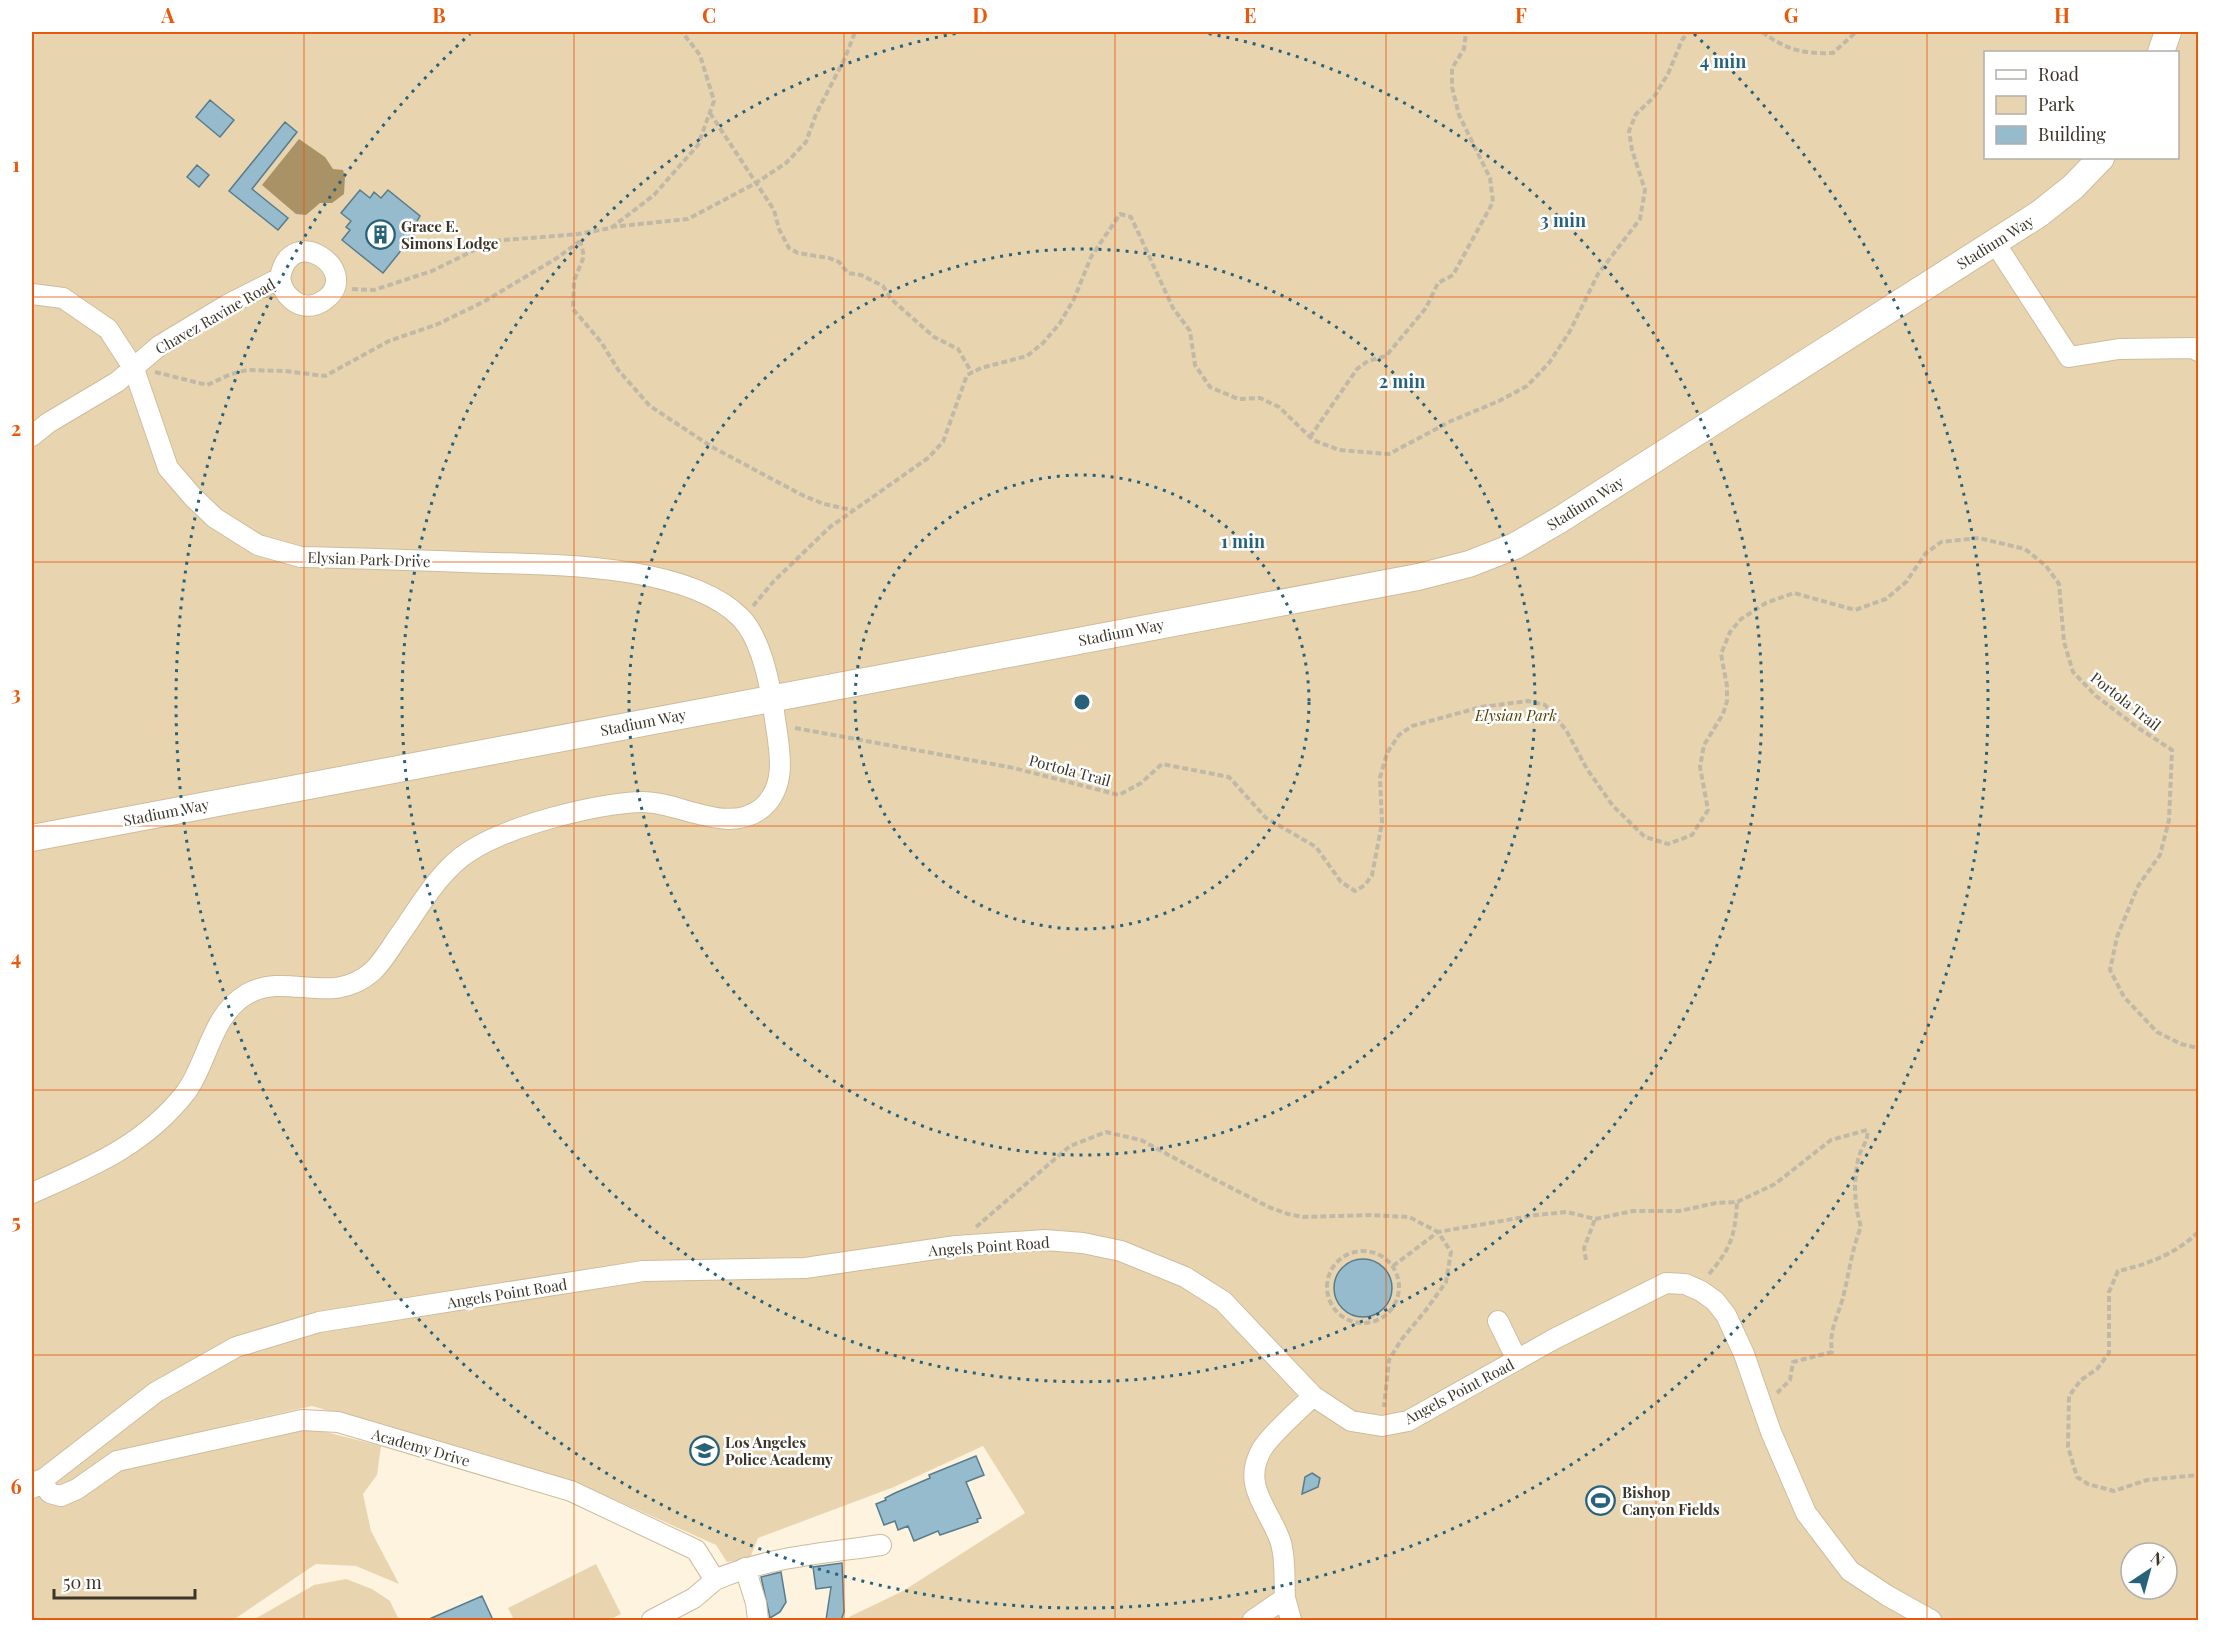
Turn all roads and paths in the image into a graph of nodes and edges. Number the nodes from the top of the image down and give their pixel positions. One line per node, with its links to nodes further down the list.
1 (682, 32): 9 (path)
2 (855, 32): 11 (path)
3 (1466, 32): 23 (path)
4 (1688, 32): 23 (path)
5 (1762, 32): 6 (path)
6 (1856, 32)
7 (2168, 32): 8 (main road)
8 (2161, 51)
9 (710, 112): 11 (path); 12 (path)
10 (2100, 159): 15 (main road, Stadium Way)
11 (756, 183): 12 (path); 21 (path)
12 (610, 228): 13 (path)
13 (578, 234): 14 (path); 17 (path)
14 (580, 242): 20 (path); 24 (path)
15 (1995, 243): 19 (street); 26 (main road, Stadium Way)
16 (280, 278): 17 (street, Chavez Ravine Road); 17 (street, Chavez Ravine Road); 20 (street, Chavez Ravine Road)
17 (334, 288)
18 (32, 294): 20 (street, Elysian Park Drive)
19 (2199, 351)
20 (134, 369): 22 (street, Chavez Ravine Road); 25 (street, Elysian Park Drive)
21 (972, 373): 23 (path); 24 (path)
22 (32, 436)
23 (1311, 437)
24 (853, 510): 25 (path)
25 (742, 619): 26 (street, Elysian Park Drive)
26 (772, 698): 27 (street); 28 (main road, Stadium Way)
27 (775, 724): 29 (path, Portola Trail); 30 (street)
28 (32, 838)
29 (2199, 1048)
30 (32, 1193)
31 (1737, 1202): 32 (path); 38 (path); 42 (path)
32 (1595, 1219): 33 (path); 36 (path)
33 (1438, 1232): 35 (path); 37 (path); 43 (path)
34 (2199, 1232): 44 (path)
35 (956, 1246): 41 (street, Angels Point Road); 45 (street, Angels Point Road)
36 (1586, 1260)
37 (1393, 1266): 37 (path)
38 (1696, 1289): 40 (street, Angels Point Road); 42 (street, Angels Point Road)
39 (1498, 1321): 40 (street)
40 (1517, 1360): 43 (street, Angels Point Road)
41 (1313, 1396): 43 (street, Angels Point Road); 49 (street)
42 (1763, 1406): 54 (street, Angels Point Road)
43 (1382, 1426)
44 (2199, 1475)
45 (36, 1484): 48 (street, Academy Drive)
46 (881, 1545): 47 (street)
47 (745, 1568): 48 (street); 51 (street)
48 (715, 1580): 50 (street)
49 (1285, 1598): 52 (street); 53 (street)
50 (652, 1620)
51 (758, 1620)
52 (1253, 1620)
53 (1291, 1620)
54 (1931, 1620)

